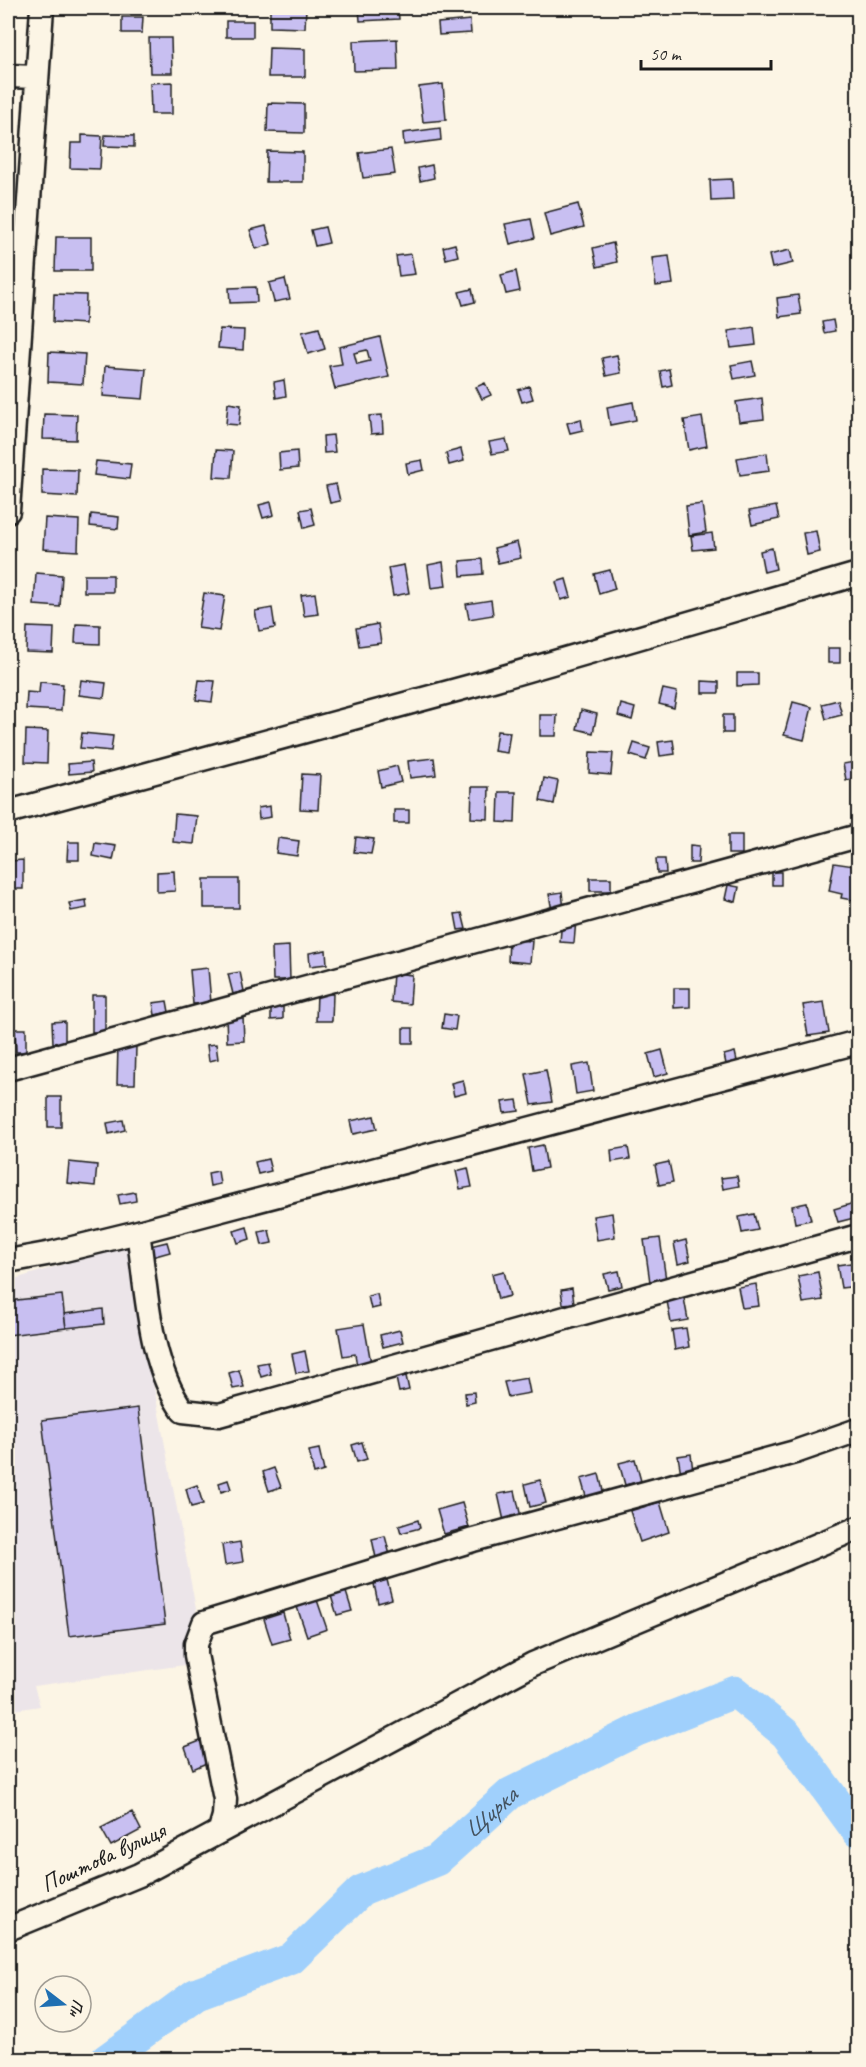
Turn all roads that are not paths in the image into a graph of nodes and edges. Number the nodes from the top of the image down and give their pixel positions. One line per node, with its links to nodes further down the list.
1 (42, 8): 3 (street)
2 (8, 76): 3 (street)
3 (36, 78): 4 (street)
4 (8, 511)
5 (858, 574): 6 (street)
6 (8, 812)
7 (858, 836): 9 (street)
8 (858, 1042): 10 (street)
9 (8, 1069)
10 (138, 1232): 11 (street); 12 (street)
11 (858, 1236)
12 (8, 1261)
13 (858, 1430): 15 (street)
14 (858, 1528): 15 (street, Поштова вулиця)
15 (220, 1830): 16 (street, Поштова вулиця)
16 (8, 1929)

